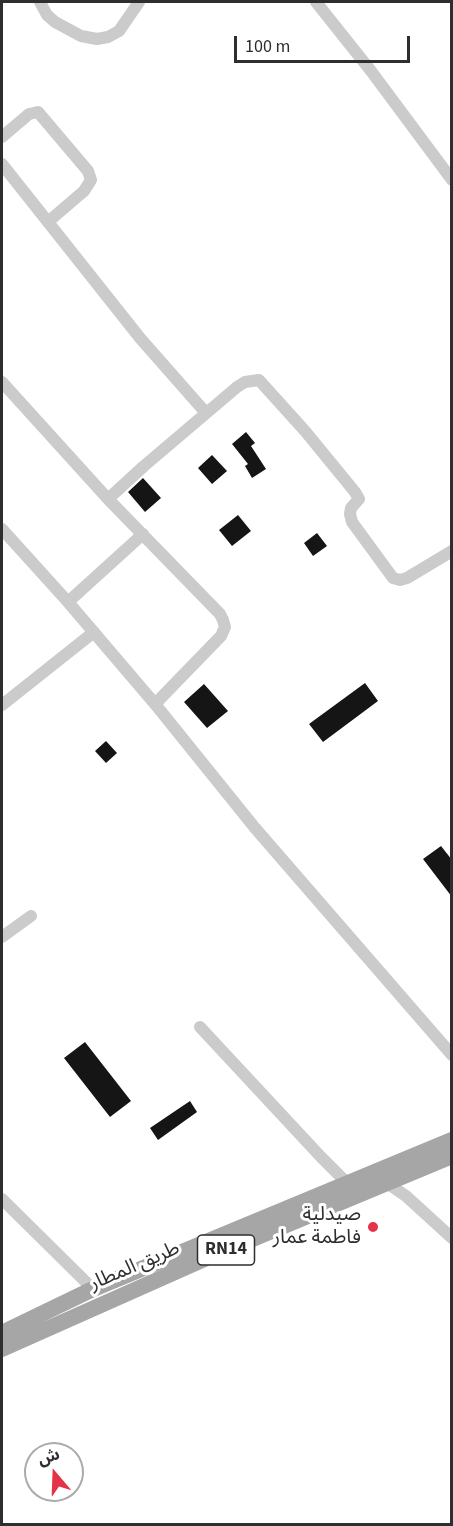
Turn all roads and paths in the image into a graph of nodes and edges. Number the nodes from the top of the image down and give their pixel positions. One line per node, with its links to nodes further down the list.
1 (40, 2): 2 (street)
2 (139, 2)
3 (316, 2): 6 (street)
4 (2, 137): 7 (street)
5 (2, 164): 7 (street)
6 (452, 180)
7 (49, 221): 9 (street)
8 (2, 382): 10 (street)
9 (206, 413): 10 (street); 13 (street)
10 (108, 499): 12 (street)
11 (2, 529): 14 (street)
12 (143, 534): 14 (street); 16 (street)
13 (452, 551)
14 (68, 602): 15 (street)
15 (94, 632): 16 (street); 17 (street)
16 (155, 704): 21 (street)
17 (2, 705)
18 (31, 916): 19 (street)
19 (2, 937)
20 (200, 1027): 24 (street)
21 (452, 1054)
22 (452, 1140): 24 (main road, طريق المطار / RN14)
23 (452, 1156): 25 (main road, طريق المطار / RN14)
24 (347, 1183): 28 (main road, طريق المطار / RN14)
25 (387, 1183): 27 (street); 28 (main road, طريق المطار / RN14)
26 (2, 1199): 29 (street)
27 (452, 1238)
28 (206, 1250): 29 (main road, طريق المطار / RN14); 30 (main road, طريق المطار / RN14)
29 (93, 1289): 30 (main road, طريق المطار / RN14)
30 (3, 1338)

